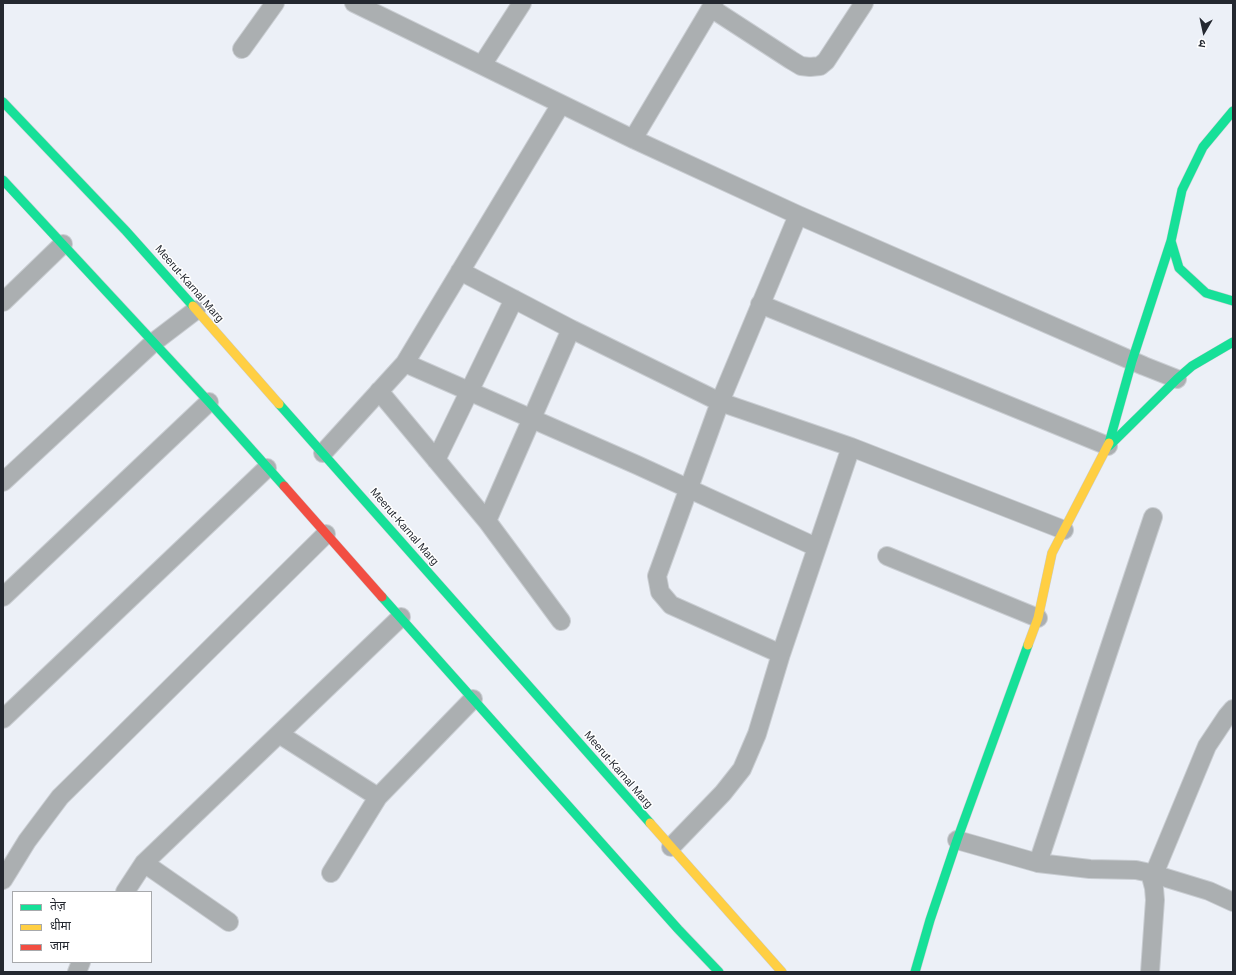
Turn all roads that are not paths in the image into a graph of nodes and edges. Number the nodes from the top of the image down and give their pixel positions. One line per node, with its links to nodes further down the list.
1 (275, 3): 6 (street)
2 (354, 3): 7 (street)
3 (522, 3): 7 (street)
4 (864, 3): 5 (street)
5 (713, 6): 11 (street)
6 (242, 49)
7 (482, 65): 9 (street)
8 (3, 102): 21 (street, Meerut-Karnal Marg)
9 (561, 104): 11 (street); 16 (street)
10 (1233, 111): 14 (street)
11 (633, 139): 13 (street)
12 (3, 180): 15 (street)
13 (798, 215): 20 (street); 25 (street)
14 (1171, 241): 18 (street); 25 (street)
15 (63, 244): 19 (street); 23 (street)
16 (460, 271): 17 (street); 26 (street)
17 (514, 300): 22 (street); 29 (street)
18 (1233, 301)
19 (3, 302)
20 (760, 304): 31 (street); 33 (street)
21 (196, 310): 23 (street); 35 (street, Meerut-Karnal Marg)
22 (571, 329): 31 (street); 32 (street)
23 (154, 342): 30 (street); 38 (street)
24 (1233, 342): 27 (street)
25 (1132, 360): 27 (street); 33 (street)
26 (405, 363): 28 (street); 29 (street)
27 (1177, 379): 33 (street)
28 (379, 391): 35 (street); 36 (street)
29 (470, 391): 32 (street); 36 (street)
30 (209, 402): 37 (street); 46 (street)
31 (720, 402): 34 (street); 39 (street)
32 (532, 419): 39 (street); 41 (street)
33 (1108, 446): 42 (street)
34 (851, 447): 42 (street); 44 (street)
35 (323, 453): 57 (street, Meerut-Karnal Marg)
36 (436, 460): 41 (street)
37 (267, 468): 43 (street); 53 (street)
38 (3, 482)
39 (689, 489): 44 (street); 50 (street)
40 (1153, 517): 59 (street)
41 (487, 521): 49 (street)
42 (1064, 530): 48 (street)
43 (326, 534): 47 (street); 62 (street)
44 (816, 548): 50 (street)
45 (887, 556): 48 (street)
46 (3, 597)
47 (401, 618): 51 (street); 54 (street)
48 (1038, 618): 56 (street)
49 (561, 621)
50 (781, 654): 57 (street)
51 (473, 699): 55 (street); 67 (street)
52 (1233, 709): 61 (street)
53 (3, 719)
54 (279, 734): 55 (street); 58 (street)
55 (378, 797): 60 (street)
56 (957, 840): 59 (street); 68 (street)
57 (671, 847): 66 (street, Meerut-Karnal Marg)
58 (144, 863): 63 (street); 65 (street)
59 (1038, 863): 61 (street)
60 (331, 873)
61 (1152, 873): 64 (street); 69 (street)
62 (3, 880)
63 (126, 891)
64 (1233, 902)
65 (229, 922)
66 (779, 971)
67 (719, 972)
68 (915, 972)
69 (1149, 972)

